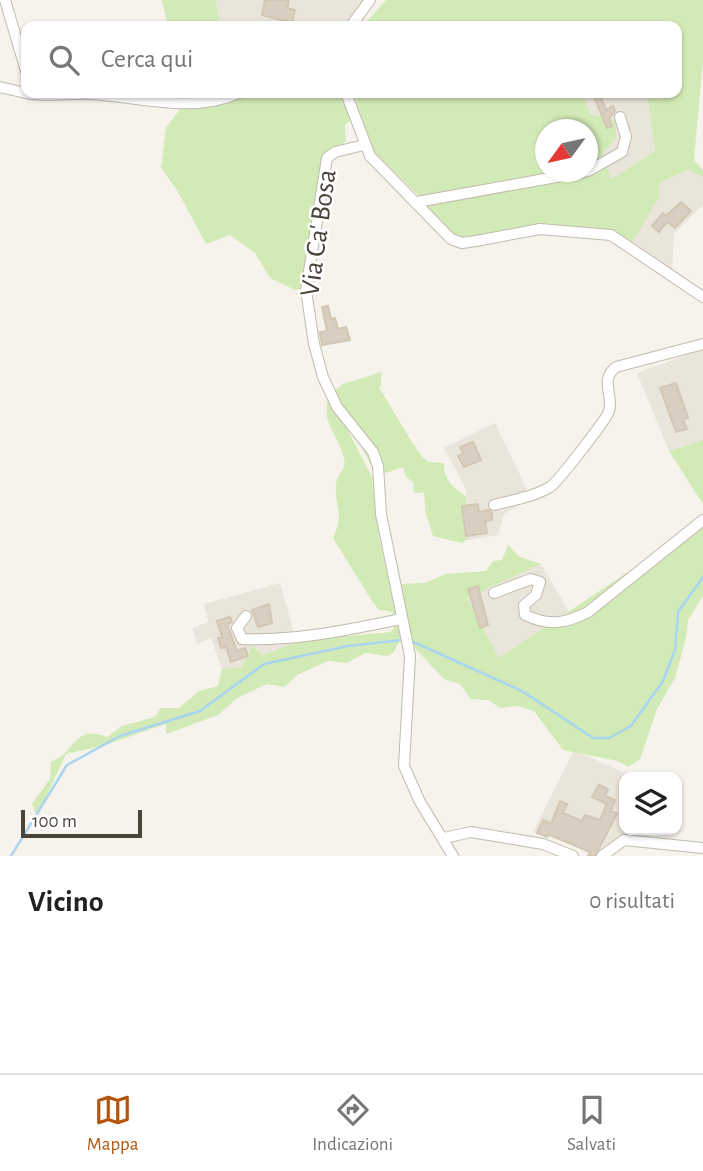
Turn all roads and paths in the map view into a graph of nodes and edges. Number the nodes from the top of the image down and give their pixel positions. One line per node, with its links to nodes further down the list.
1 (5, 0): 4 (street)
2 (370, 0): 3 (street)
3 (355, 21)
4 (21, 54)
5 (0, 87): 6 (street)
6 (21, 91)
7 (127, 98): 8 (street)
8 (228, 98)
9 (348, 98): 11 (street)
10 (620, 117): 12 (street)
11 (363, 145): 14 (street); 21 (street, Via Ca' Bosa)
12 (598, 165)
13 (535, 180): 14 (street)
14 (417, 202): 15 (street)
15 (703, 297)
16 (703, 344): 17 (street)
17 (494, 505)
18 (703, 520): 19 (street)
19 (494, 593)
20 (246, 616): 21 (street)
21 (401, 619): 22 (street, Via Ca' Bosa)
22 (444, 838): 24 (street, Via Ca' Bosa); 25 (street)
23 (703, 848): 26 (street)
24 (453, 856)
25 (573, 856)
26 (602, 856)

